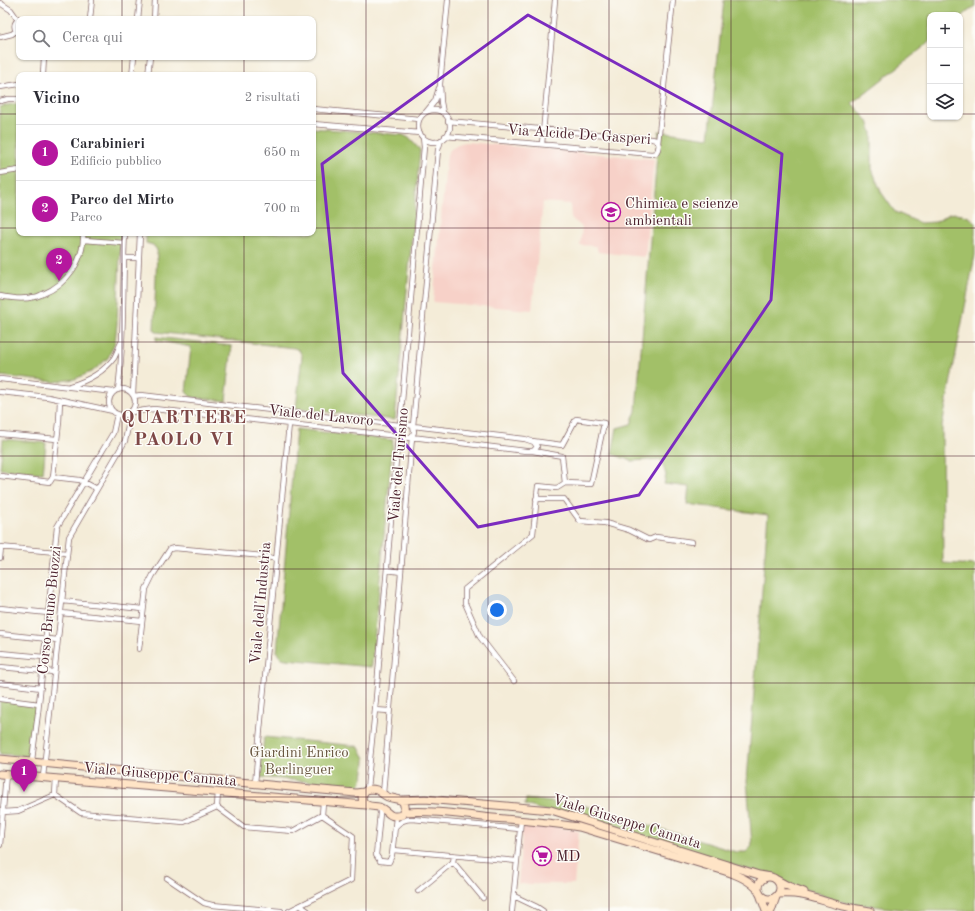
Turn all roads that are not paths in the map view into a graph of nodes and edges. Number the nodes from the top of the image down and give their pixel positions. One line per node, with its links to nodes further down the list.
1 (92, 0): 9 (street)
2 (140, 0): 10 (street)
3 (155, 0): 11 (street)
4 (448, 0): 21 (street)
5 (555, 0): 31 (street)
6 (673, 0): 34 (street)
7 (0, 3): 8 (street)
8 (16, 16)
9 (90, 16)
10 (138, 16)
11 (154, 16)
12 (16, 32): 13 (street)
13 (0, 37)
14 (44, 60): 17 (street)
15 (134, 60): 18 (street)
16 (150, 60): 19 (street)
17 (43, 72)
18 (132, 72)
19 (148, 72)
20 (16, 84): 22 (street)
21 (440, 84): 26 (street); 27 (street)
22 (0, 87)
23 (16, 99): 24 (street)
24 (0, 101)
25 (316, 109): 28 (street)
26 (426, 112): 27 (street); 28 (street)
27 (443, 113): 29 (street)
28 (420, 119): 32 (street)
29 (448, 121): 31 (street, Via Alcide De Gasperi); 33 (street)
30 (316, 124): 32 (street)
31 (543, 129): 34 (street, Via Alcide De Gasperi); 35 (street)
32 (421, 135): 33 (street); 56 (street, Viale del Turismo)
33 (443, 138): 35 (street, Via Alcide De Gasperi); 57 (street, Viale del Turismo)
34 (658, 142): 35 (street, Via Alcide De Gasperi)
35 (542, 144)
36 (16, 170): 37 (street)
37 (0, 173)
38 (83, 236): 41 (street)
39 (125, 236): 42 (street)
40 (140, 236): 44 (street)
41 (84, 240): 42 (street); 45 (street)
42 (124, 244): 43 (street)
43 (124, 258): 44 (street); 46 (street)
44 (139, 258): 51 (street)
45 (0, 296)
46 (123, 337): 48 (street); 49 (street)
47 (0, 379): 48 (street)
48 (68, 387): 49 (street)
49 (116, 391): 51 (street); 54 (street)
50 (0, 392): 52 (street)
51 (133, 396): 53 (street); 56 (street, Viale del Lavoro)
52 (60, 400): 54 (street); 61 (street)
53 (130, 412): 54 (street); 55 (street, Viale del Lavoro); 68 (street, Corso Bruno Buozzi)
54 (115, 413): 66 (street, Corso Bruno Buozzi)
55 (289, 424): 59 (street, Viale del Lavoro); 75 (street, Viale dell'Industria)
56 (400, 425): 57 (street, Viale del Lavoro); 59 (street, Viale del Turismo)
57 (413, 426): 60 (street, Viale del Turismo); 62 (street, Viale del Lavoro)
58 (0, 434): 61 (street)
59 (398, 436): 60 (street, Viale del Lavoro); 76 (street, Viale del Turismo)
60 (412, 437): 63 (street, Viale del Lavoro); 77 (street, Viale del Turismo)
61 (57, 439): 65 (street)
62 (532, 441): 63 (street); 67 (street, Viale del Lavoro)
63 (533, 451): 67 (street, Viale del Lavoro)
64 (0, 476): 65 (street)
65 (54, 476): 66 (street)
66 (84, 481): 68 (street); 72 (street, Corso Bruno Buozzi)
67 (565, 483): 69 (street)
68 (96, 489): 73 (street, Corso Bruno Buozzi)
69 (536, 499): 70 (street); 93 (street)
70 (692, 542)
71 (1, 547): 72 (street); 74 (street)
72 (55, 552): 73 (street); 81 (street, Corso Bruno Buozzi)
73 (67, 553): 78 (street, Corso Bruno Buozzi)
74 (0, 558)
75 (276, 559): 80 (street); 107 (street, Viale dell'Industria)
76 (387, 570): 77 (street); 98 (street, Viale del Turismo)
77 (401, 572): 99 (street, Viale del Turismo)
78 (62, 601): 80 (street); 82 (street, Corso Bruno Buozzi)
79 (0, 608): 81 (street)
80 (143, 610): 83 (street)
81 (48, 613): 85 (street, Corso Bruno Buozzi)
82 (61, 613): 83 (street); 86 (street, Corso Bruno Buozzi)
83 (142, 621): 87 (street)
84 (0, 634): 85 (street)
85 (46, 639): 86 (street); 89 (street, Corso Bruno Buozzi)
86 (58, 640): 92 (street, Corso Bruno Buozzi)
87 (139, 649)
88 (0, 652): 89 (street)
89 (44, 657): 91 (street, Corso Bruno Buozzi)
90 (0, 667): 91 (street)
91 (43, 671): 92 (street); 95 (street, Corso Bruno Buozzi)
92 (54, 672): 102 (street, Corso Bruno Buozzi)
93 (514, 681)
94 (0, 682): 95 (street)
95 (41, 688): 97 (street, Corso Bruno Buozzi)
96 (0, 699): 97 (street)
97 (39, 704): 101 (street, Corso Bruno Buozzi)
98 (375, 710): 99 (street); 108 (street, Viale del Turismo)
99 (389, 711): 110 (street, Viale del Turismo)
100 (0, 759): 101 (street, Viale Giuseppe Cannata)
101 (32, 762): 102 (street, Viale Giuseppe Cannata); 104 (street, Corso Bruno Buozzi)
102 (45, 763): 105 (street, Corso Bruno Buozzi); 107 (street, Viale Giuseppe Cannata)
103 (3, 774): 104 (street, Viale Giuseppe Cannata); 117 (street)
104 (30, 776): 105 (street, Viale Giuseppe Cannata)
105 (43, 777): 106 (street, Viale Giuseppe Cannata)
106 (56, 778): 109 (street, Viale Giuseppe Cannata); 111 (street)
107 (255, 783): 108 (street, Viale Giuseppe Cannata)
108 (366, 791): 110 (street, Viale Giuseppe Cannata); 114 (street)
109 (218, 792): 113 (street, Viale Giuseppe Cannata); 115 (street)
110 (383, 794): 112 (street, Viale Giuseppe Cannata)
111 (55, 795): 115 (street); 117 (street)
112 (401, 800): 118 (street); 130 (street, Viale Giuseppe Cannata)
113 (323, 802): 114 (street, Viale Giuseppe Cannata); 119 (street)
114 (366, 805): 116 (street, Viale Giuseppe Cannata)
115 (217, 807): 119 (street)
116 (379, 807): 120 (street, Viale Giuseppe Cannata); 125 (street)
117 (3, 812): 124 (street)
118 (403, 812): 120 (street); 121 (street, Viale Giuseppe Cannata)
119 (322, 815): 137 (street)
120 (396, 817): 122 (street)
121 (521, 820): 123 (street); 132 (street, Viale Giuseppe Cannata)
122 (394, 827): 123 (street); 125 (street)
123 (520, 829): 127 (street)
124 (0, 845)
125 (392, 850): 126 (street)
126 (454, 856): 127 (street); 128 (street)
127 (517, 861): 134 (street)
128 (453, 862): 131 (street); 135 (street)
129 (166, 878): 138 (street)
130 (774, 879): 132 (street); 133 (street); 136 (street, Viale Giuseppe Cannata)
131 (418, 891)
132 (760, 892): 133 (street); 143 (street)
133 (778, 895): 136 (street, Viale Giuseppe Cannata); 144 (street)
134 (514, 896): 141 (street); 142 (street)
135 (483, 898)
136 (840, 905): 145 (street, Viale Giuseppe Cannata)
137 (301, 906): 139 (street); 140 (street)
138 (281, 911)
139 (289, 911)
140 (308, 911)
141 (512, 911)
142 (543, 911)
143 (766, 911)
144 (771, 911)
145 (870, 911)

